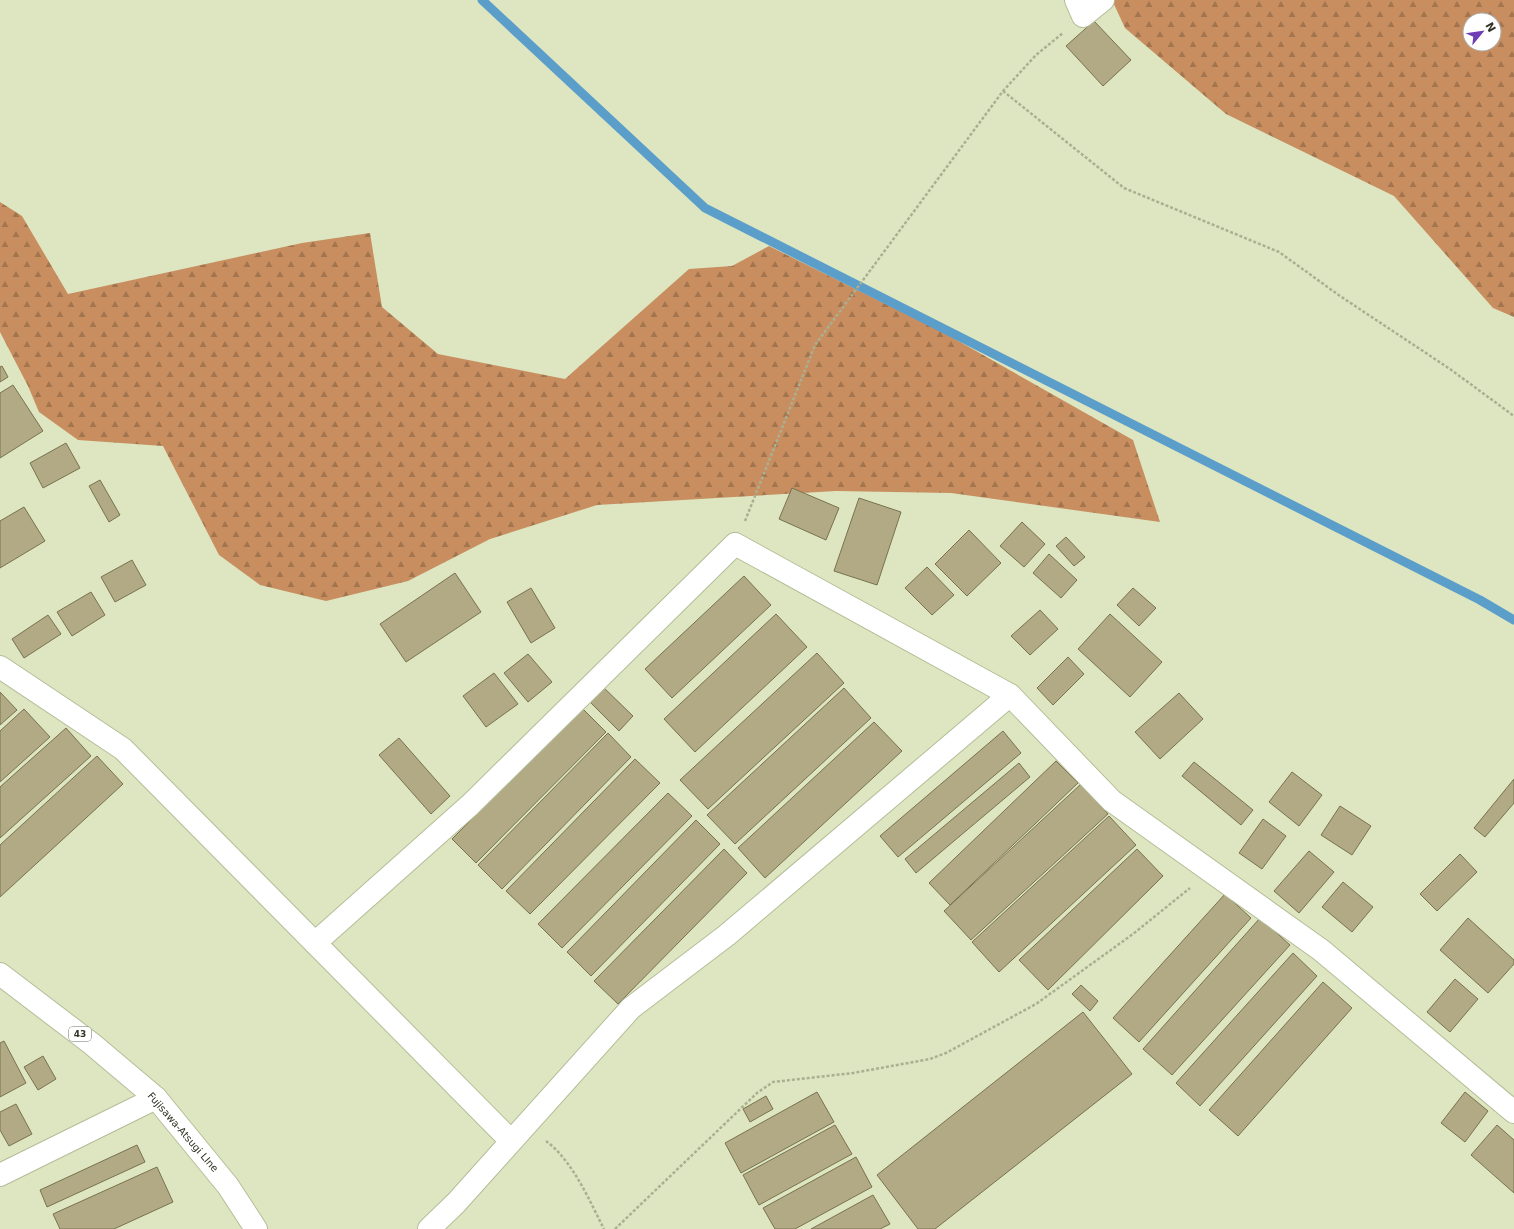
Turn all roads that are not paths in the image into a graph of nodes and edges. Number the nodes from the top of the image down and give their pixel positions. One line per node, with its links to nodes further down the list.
1 (1103, 0): 2 (street)
2 (1079, 8)
3 (0, 667): 5 (street)
4 (1010, 695): 5 (street); 8 (street); 9 (street)
5 (315, 943): 9 (street)
6 (0, 974): 7 (street, Fujisawa-Atsugi LIne / 43)
7 (156, 1098): 10 (street); 11 (street, Fujisawa-Atsugi LIne / 43)
8 (1514, 1112)
9 (518, 1133): 12 (street)
10 (0, 1175)
11 (256, 1229)
12 (429, 1229)

